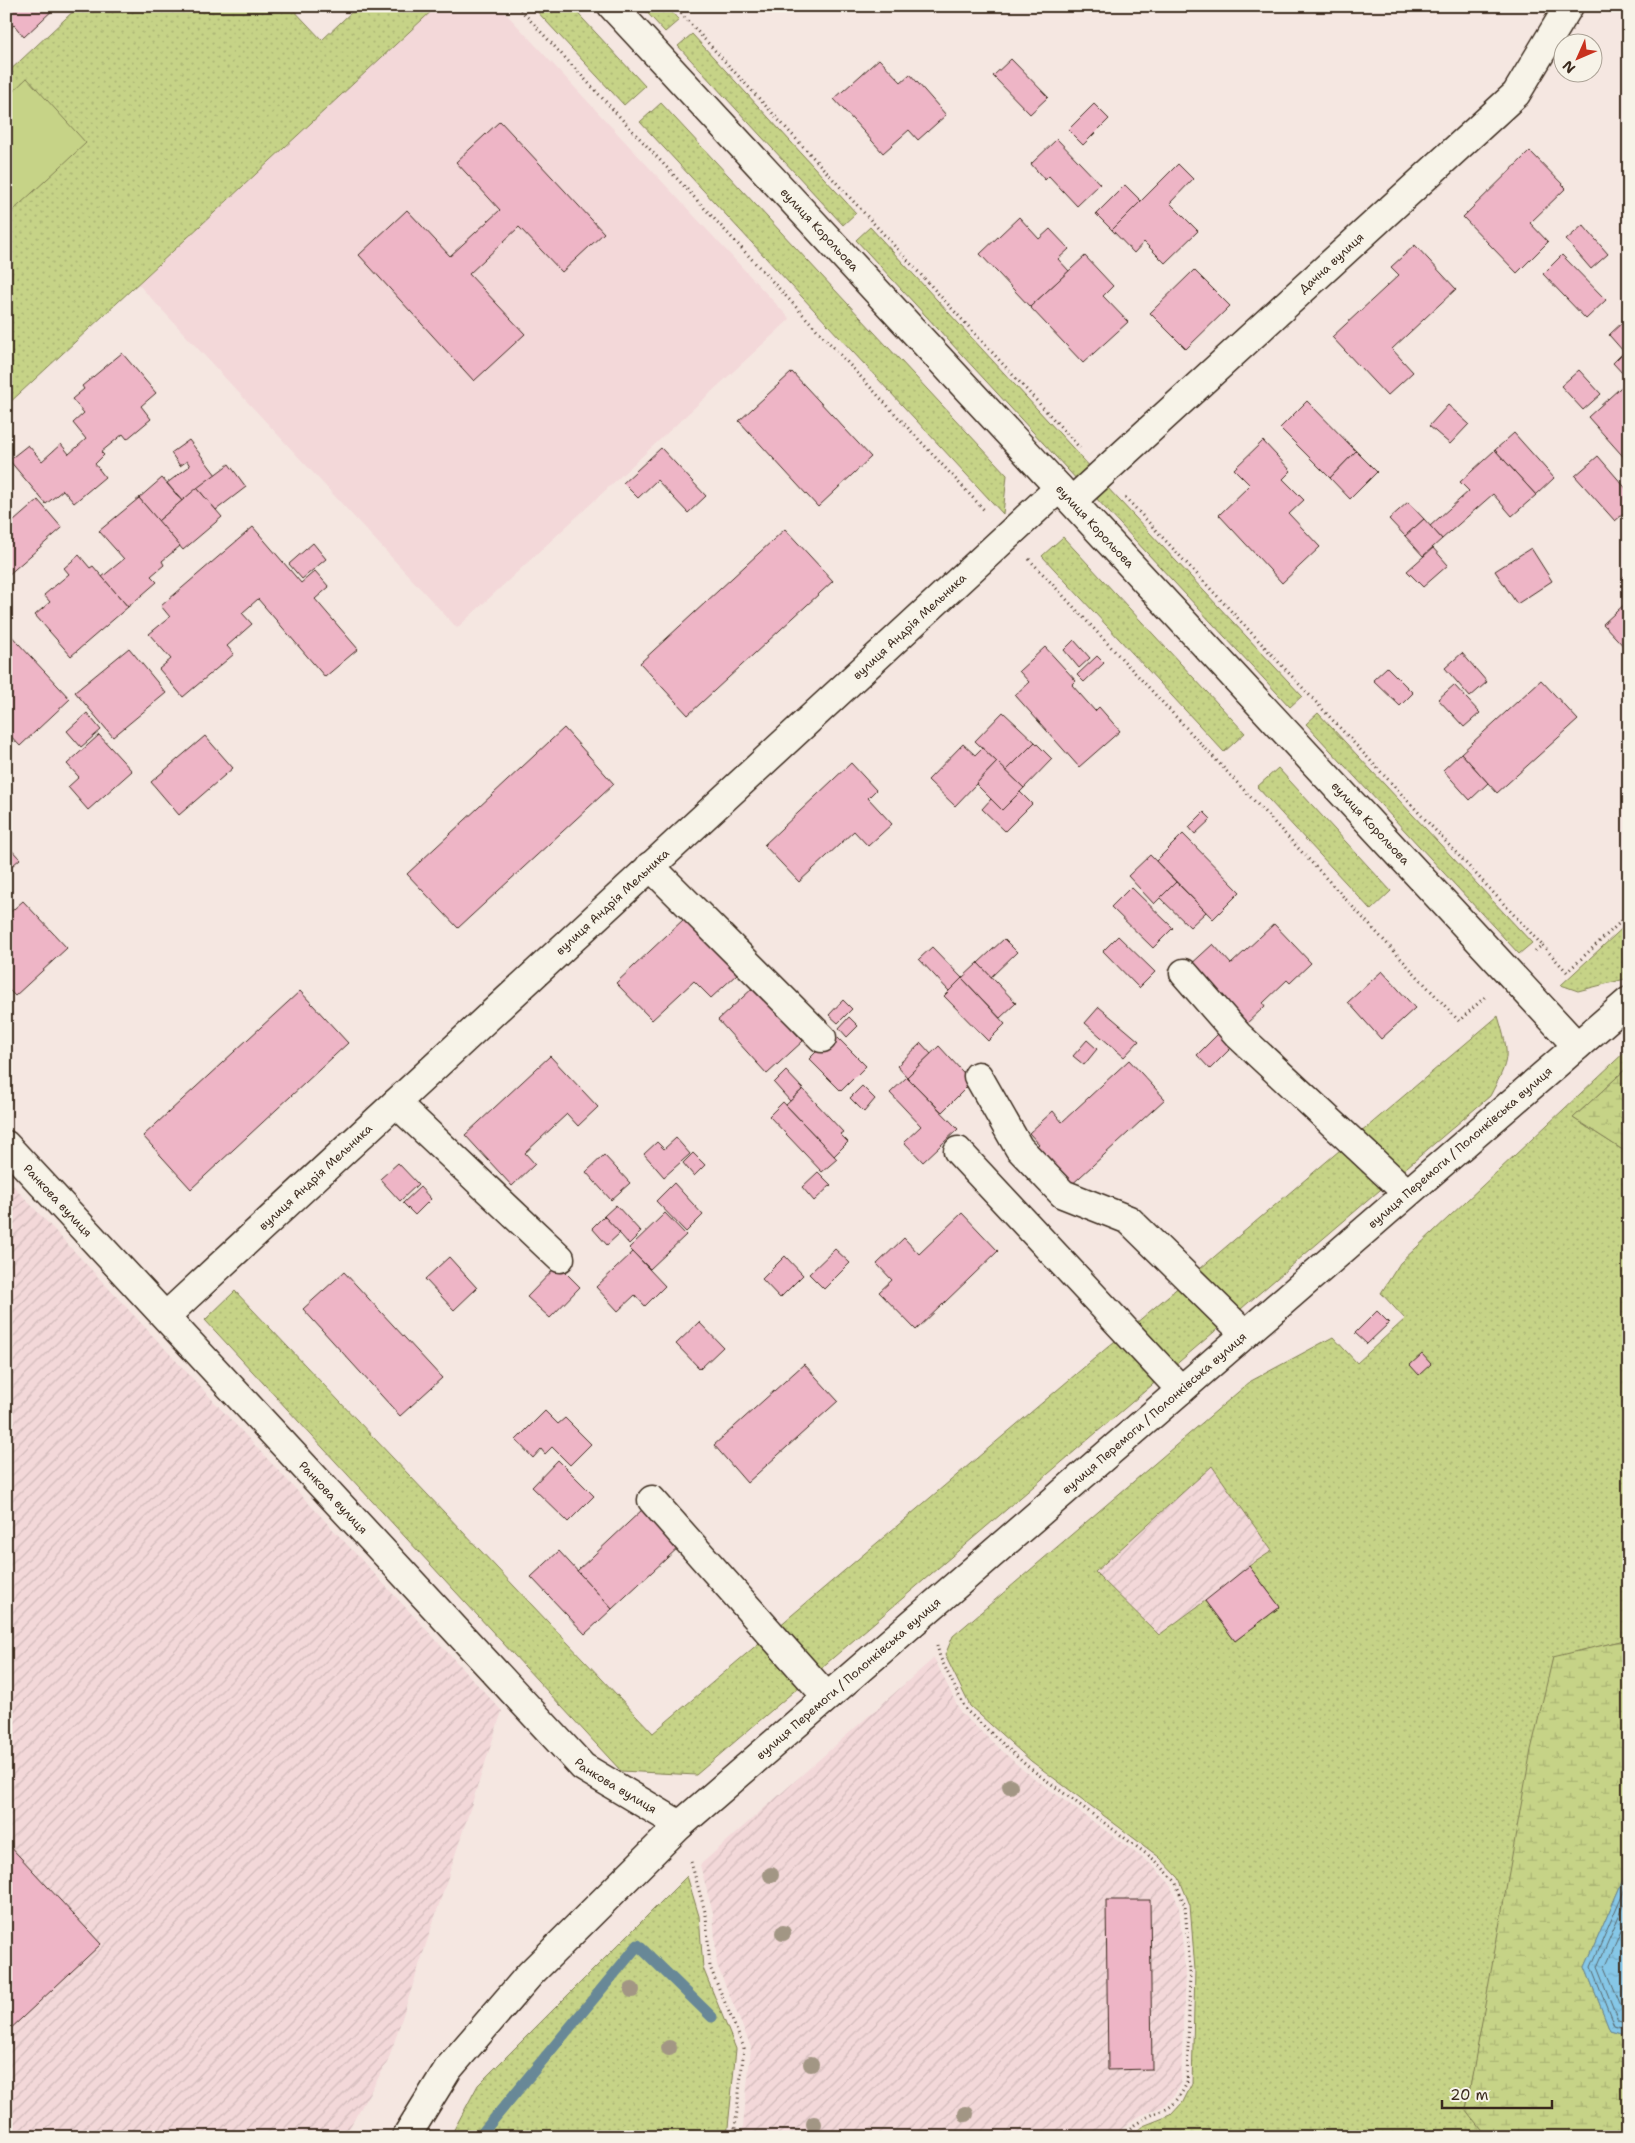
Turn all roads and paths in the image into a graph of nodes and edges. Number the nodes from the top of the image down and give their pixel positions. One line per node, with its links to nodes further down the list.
1 (612, 6): 5 (street, вулиця Корольова)
2 (674, 6): 4 (path)
3 (1570, 6): 4 (street, Дачна вулиця)
4 (1103, 473): 5 (street, Дачна вулиця); 8 (path)
5 (1066, 495): 6 (street, вулиця Андрія Мельника); 10 (street, вулиця Корольова)
6 (650, 866): 12 (street); 15 (street, вулиця Андрія Мельника)
7 (1629, 914): 8 (path)
8 (1542, 945): 10 (path)
9 (1184, 973): 18 (street)
10 (1510, 974): 13 (street, вулиця Корольова)
11 (1629, 1001): 13 (street, вулиця Перемоги / Полонківська вулиця)
12 (822, 1038)
13 (1577, 1046): 18 (street, вулиця Перемоги / Полонківська вулиця)
14 (978, 1076): 21 (street)
15 (396, 1103): 19 (street); 20 (street, вулиця Андрія Мельника)
16 (6, 1145): 20 (street, Ранкова вулиця)
17 (958, 1151): 22 (street)
18 (1407, 1193): 21 (street, вулиця Перемоги / Полонківська вулиця)
19 (560, 1258)
20 (166, 1316): 26 (street, Ранкова вулиця)
21 (1245, 1334): 22 (street, вулиця Перемоги / Полонківська вулиця)
22 (1181, 1390): 24 (street, вулиця Перемоги / Полонківська вулиця)
23 (652, 1500): 25 (street)
24 (930, 1607): 25 (street, вулиця Перемоги / Полонківська вулиця); 29 (path)
25 (828, 1697): 26 (street, вулиця Перемоги / Полонківська вулиця)
26 (680, 1825): 27 (street, вулиця Перемоги / Полонківська вулиця); 28 (path)
27 (406, 2137)
28 (734, 2137)
29 (1120, 2137)

